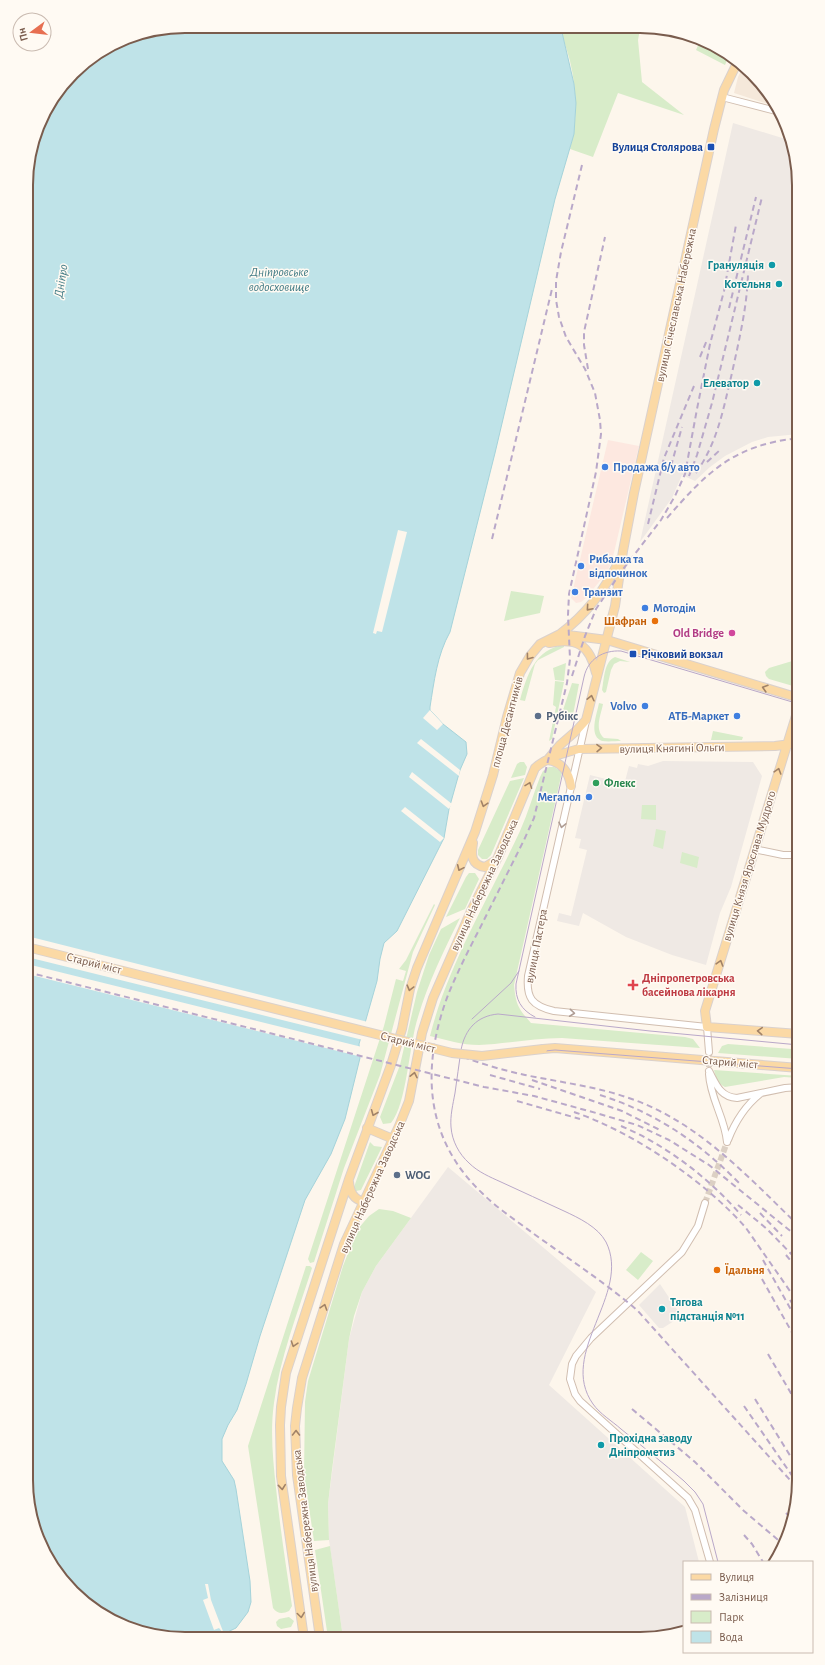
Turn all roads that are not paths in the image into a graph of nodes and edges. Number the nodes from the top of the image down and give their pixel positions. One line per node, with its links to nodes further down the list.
1 (735, 66): 2 (main road, вулиця Січеславська Набережна)
2 (722, 97): 3 (street); 4 (main road, вулиця Січеславська Набережна)
3 (772, 110)
4 (623, 551): 5 (main road, вулиця Січеславська Набережна, one-way to 5); 6 (main road, вулиця Січеславська Набережна)
5 (560, 634): 6 (main road); 7 (main road, площа Десантників)
6 (607, 640): 8 (main road); 9 (main road, one-way to 6)
7 (540, 644): 8 (main road); 16 (main road, площа Десантників, one-way to 16)
8 (596, 676): 10 (main road, one-way to 8)
9 (792, 696)
10 (586, 720): 14 (street, вулиця Пастера); 15 (main road)
11 (792, 727): 13 (main road, вулиця Князя Ярослава Мудрого)
12 (792, 744): 13 (main road, вулиця Княгині Ольги)
13 (786, 745): 14 (main road, вулиця Княгині Ольги, one-way to 13); 19 (main road, вулиця Князя Ярослава Мудрого, one-way to 13)
14 (579, 749): 15 (main road, вулиця Княгині Ольги); 17 (street, вулиця Пастера)
15 (548, 760): 17 (main road); 21 (main road, вулиця Набережна Заводська, one-way to 15)
16 (492, 775): 18 (main road, вулиця Набережна Заводська, one-way to 18)
17 (571, 786): 23 (street, вулиця Пастера, one-way to 23)
18 (475, 832): 21 (main road); 29 (main road, вулиця Набережна Заводська, one-way to 29)
19 (754, 849): 20 (street); 23 (main road, вулиця Князя Ярослава Мудрого, one-way to 19)
20 (792, 855)
21 (498, 857): 30 (main road, вулиця Набережна Заводська, one-way to 21)
22 (33, 949): 26 (main road, Старий міст, bridge)
23 (707, 1027): 24 (main road, вулиця Пастера, one-way to 23); 25 (street)
24 (792, 1033)
25 (709, 1052)
26 (792, 1067)
27 (792, 1087): 28 (street)
28 (762, 1093): 28 (street)
29 (367, 1128): 30 (main road); 31 (main road, вулиця Набережна Заводська)
30 (393, 1138): 32 (main road, вулиця Набережна Заводська)
31 (349, 1179): 32 (main road); 35 (main road, вулиця Набережна Заводська, one-way to 35)
32 (364, 1202): 36 (main road, вулиця Набережна Заводська, one-way to 32)
33 (705, 1203): 34 (street)
34 (710, 1561)
35 (303, 1632)
36 (319, 1632)

